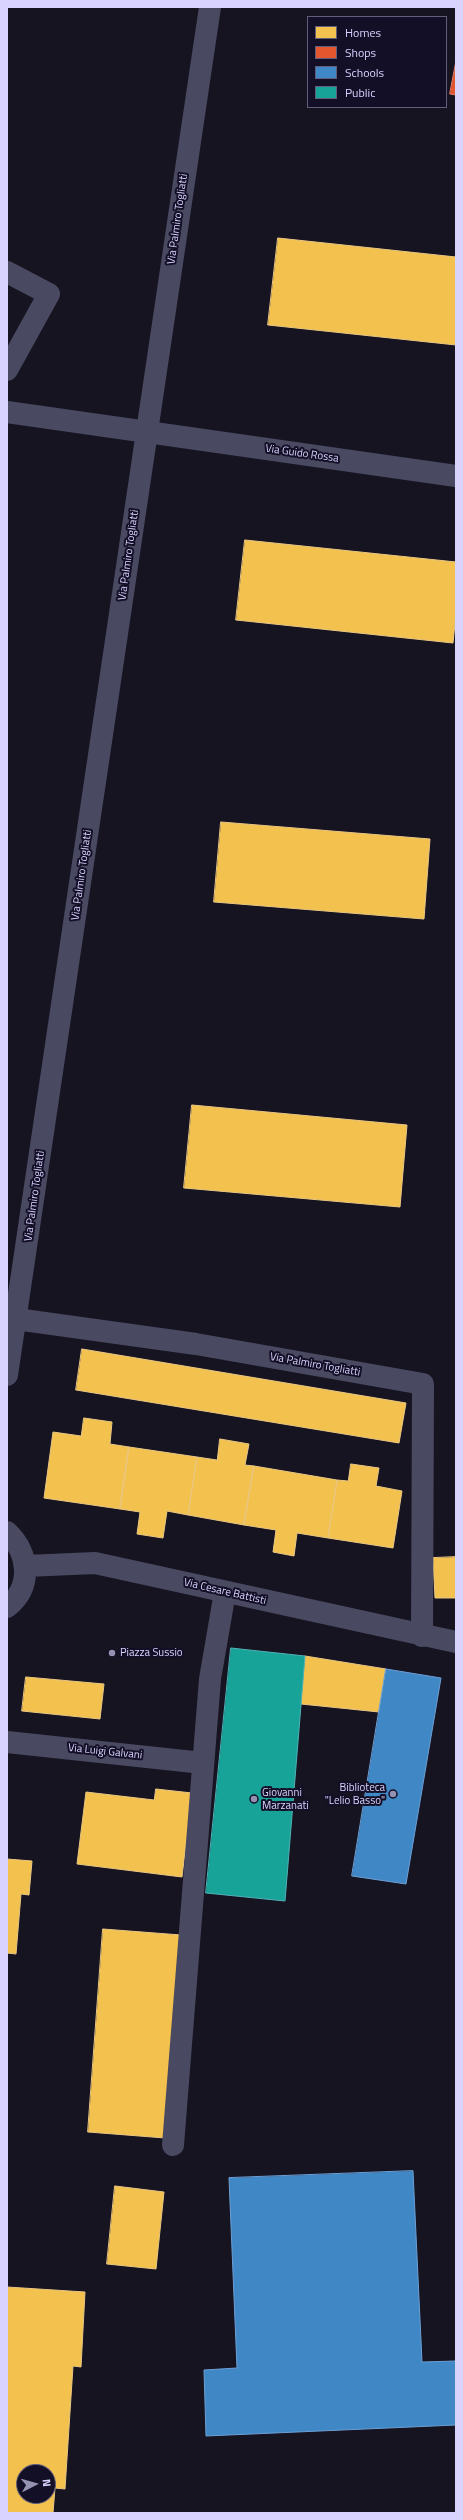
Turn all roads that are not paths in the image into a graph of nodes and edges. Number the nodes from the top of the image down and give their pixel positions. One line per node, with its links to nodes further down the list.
1 (210, 7): 5 (street, Via Palmiro Togliatti)
2 (7, 272): 3 (street)
3 (7, 370)
4 (7, 412): 5 (street)
5 (147, 431): 6 (street, Via Guido Rossa); 7 (street, Via Palmiro Togliatti)
6 (456, 476)
7 (16, 1319): 8 (street, Via Palmiro Togliatti); 13 (street, Via Palmiro Togliatti)
8 (7, 1375)
9 (7, 1532): 10 (street)
10 (26, 1566): 11 (street, Via Cesare Battisti); 12 (street)
11 (225, 1592): 13 (street, Via Cesare Battisti); 16 (street)
12 (7, 1607)
13 (422, 1636): 14 (street, Via Cesare Battisti)
14 (456, 1642)
15 (7, 1742): 16 (street, Via Luigi Galvani)
16 (203, 1763): 17 (street)
17 (173, 2145)

